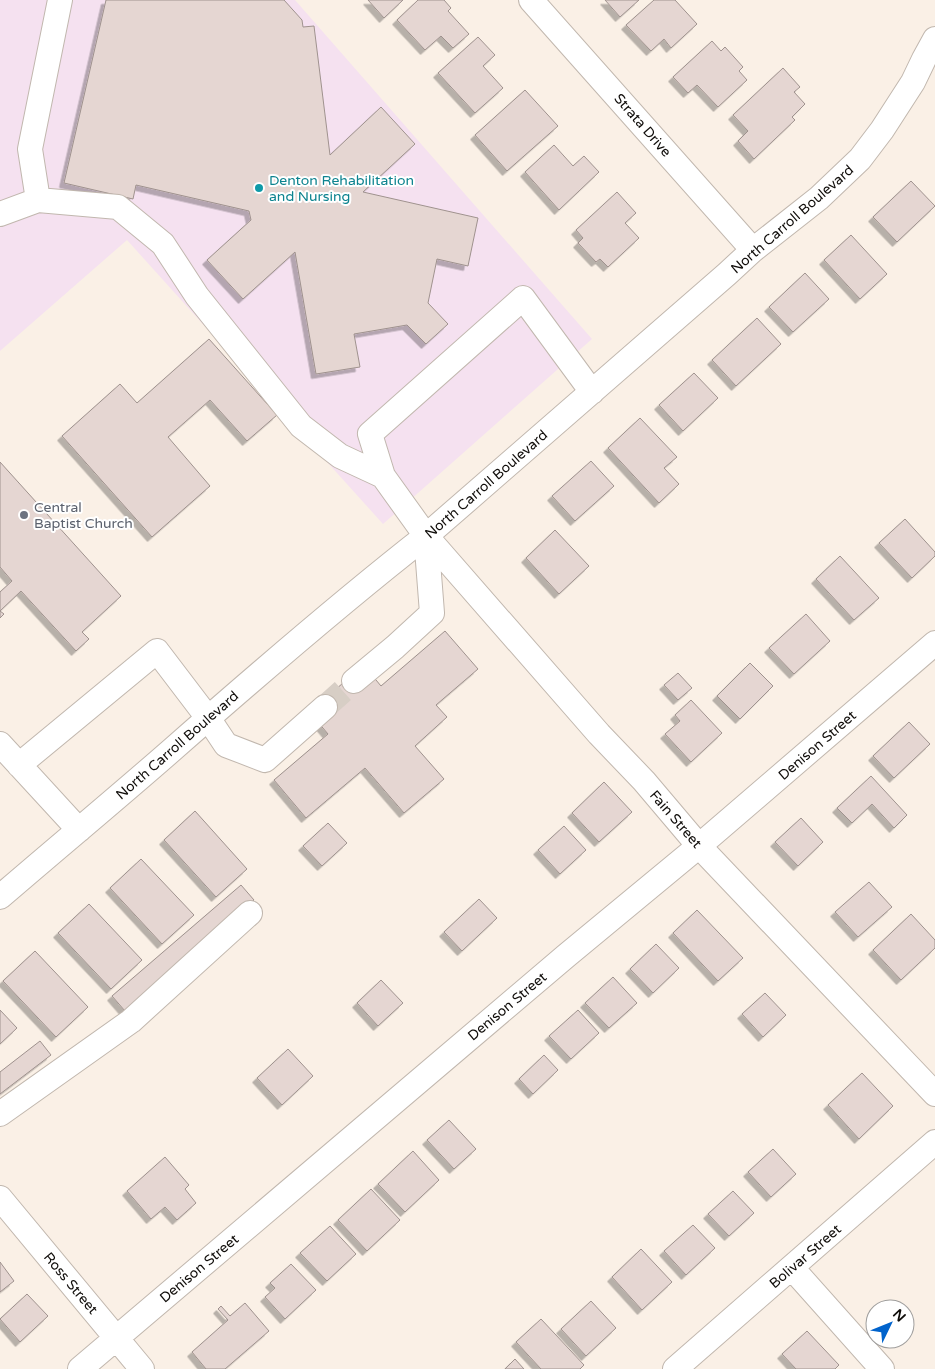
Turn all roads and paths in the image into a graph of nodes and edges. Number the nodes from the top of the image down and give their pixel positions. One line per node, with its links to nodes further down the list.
1 (60, 0): 4 (street)
2 (531, 0): 6 (street, Strata Drive)
3 (935, 39): 6 (street, North Carroll Boulevard)
4 (38, 200): 5 (street); 8 (street)
5 (0, 214)
6 (753, 250): 7 (street, North Carroll Boulevard)
7 (592, 392): 8 (street); 9 (street, North Carroll Boulevard)
8 (383, 476): 9 (street, Fain Street)
9 (426, 536): 11 (street); 13 (street, North Carroll Boulevard); 17 (street, Fain Street)
10 (935, 643): 17 (street, Denison Street)
11 (354, 682)
12 (325, 707): 13 (street)
13 (208, 718): 15 (street); 16 (street, North Carroll Boulevard)
14 (0, 744): 15 (street)
15 (19, 765): 16 (street)
16 (78, 830): 18 (street, North Carroll Boulevard)
17 (699, 846): 20 (street, Fain Street); 25 (street, Denison Street)
18 (0, 896)
19 (250, 913): 21 (street)
20 (935, 1094)
21 (0, 1114)
22 (935, 1142): 24 (street, Bolivar Street)
23 (0, 1198): 25 (street, Ross Street)
24 (792, 1268): 28 (street, Bolivar Street); 29 (street)
25 (116, 1339): 26 (street, Denison Street); 27 (street, Ross Street)
26 (80, 1369)
27 (142, 1369)
28 (675, 1369)
29 (882, 1369)

